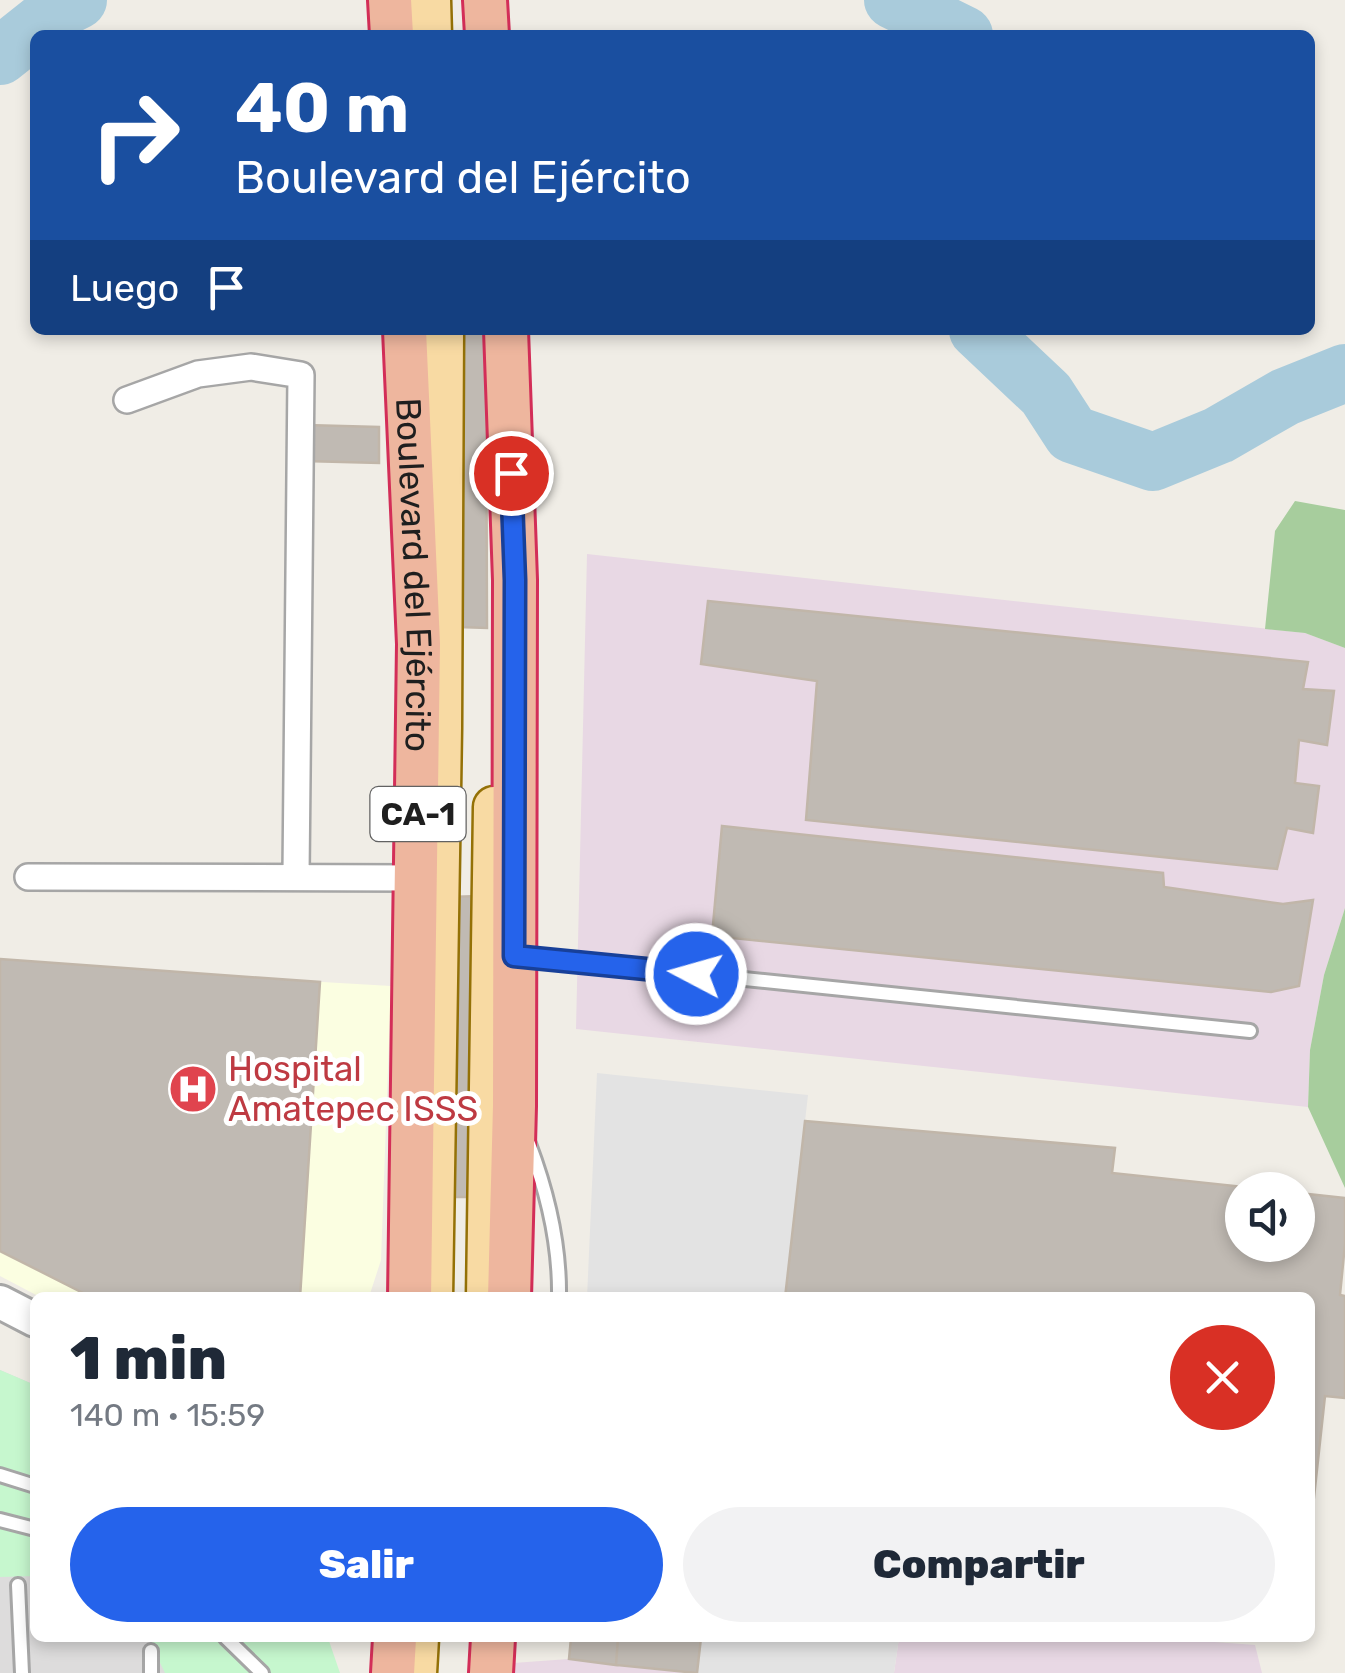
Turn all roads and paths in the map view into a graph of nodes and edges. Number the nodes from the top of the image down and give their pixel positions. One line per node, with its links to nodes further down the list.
1 (405, 335): 8 (highway, Boulevard del Ejército / CA-1)
2 (443, 335): 12 (main road)
3 (491, 335): 13 (main road)
4 (506, 335): 9 (highway, CA-1)
5 (127, 400): 6 (street)
6 (296, 875): 7 (street); 8 (street)
7 (28, 876)
8 (418, 878): 12 (highway, Boulevard del Ejército / CA-1)
9 (514, 956): 10 (lane); 11 (highway, CA-1)
10 (1250, 1031)
11 (514, 1106): 14 (highway, CA-1); 15 (lane)
12 (412, 1290)
13 (487, 1292)
14 (509, 1292)
15 (559, 1292)
16 (0, 1302): 17 (street)
17 (30, 1317)
18 (0, 1475): 19 (lane)
19 (30, 1484)
20 (0, 1520): 21 (lane)
21 (30, 1528)
22 (18, 1585): 25 (lane)
23 (230, 1642): 27 (lane)
24 (151, 1651): 26 (lane)
25 (22, 1673)
26 (151, 1673)
27 (262, 1673)

